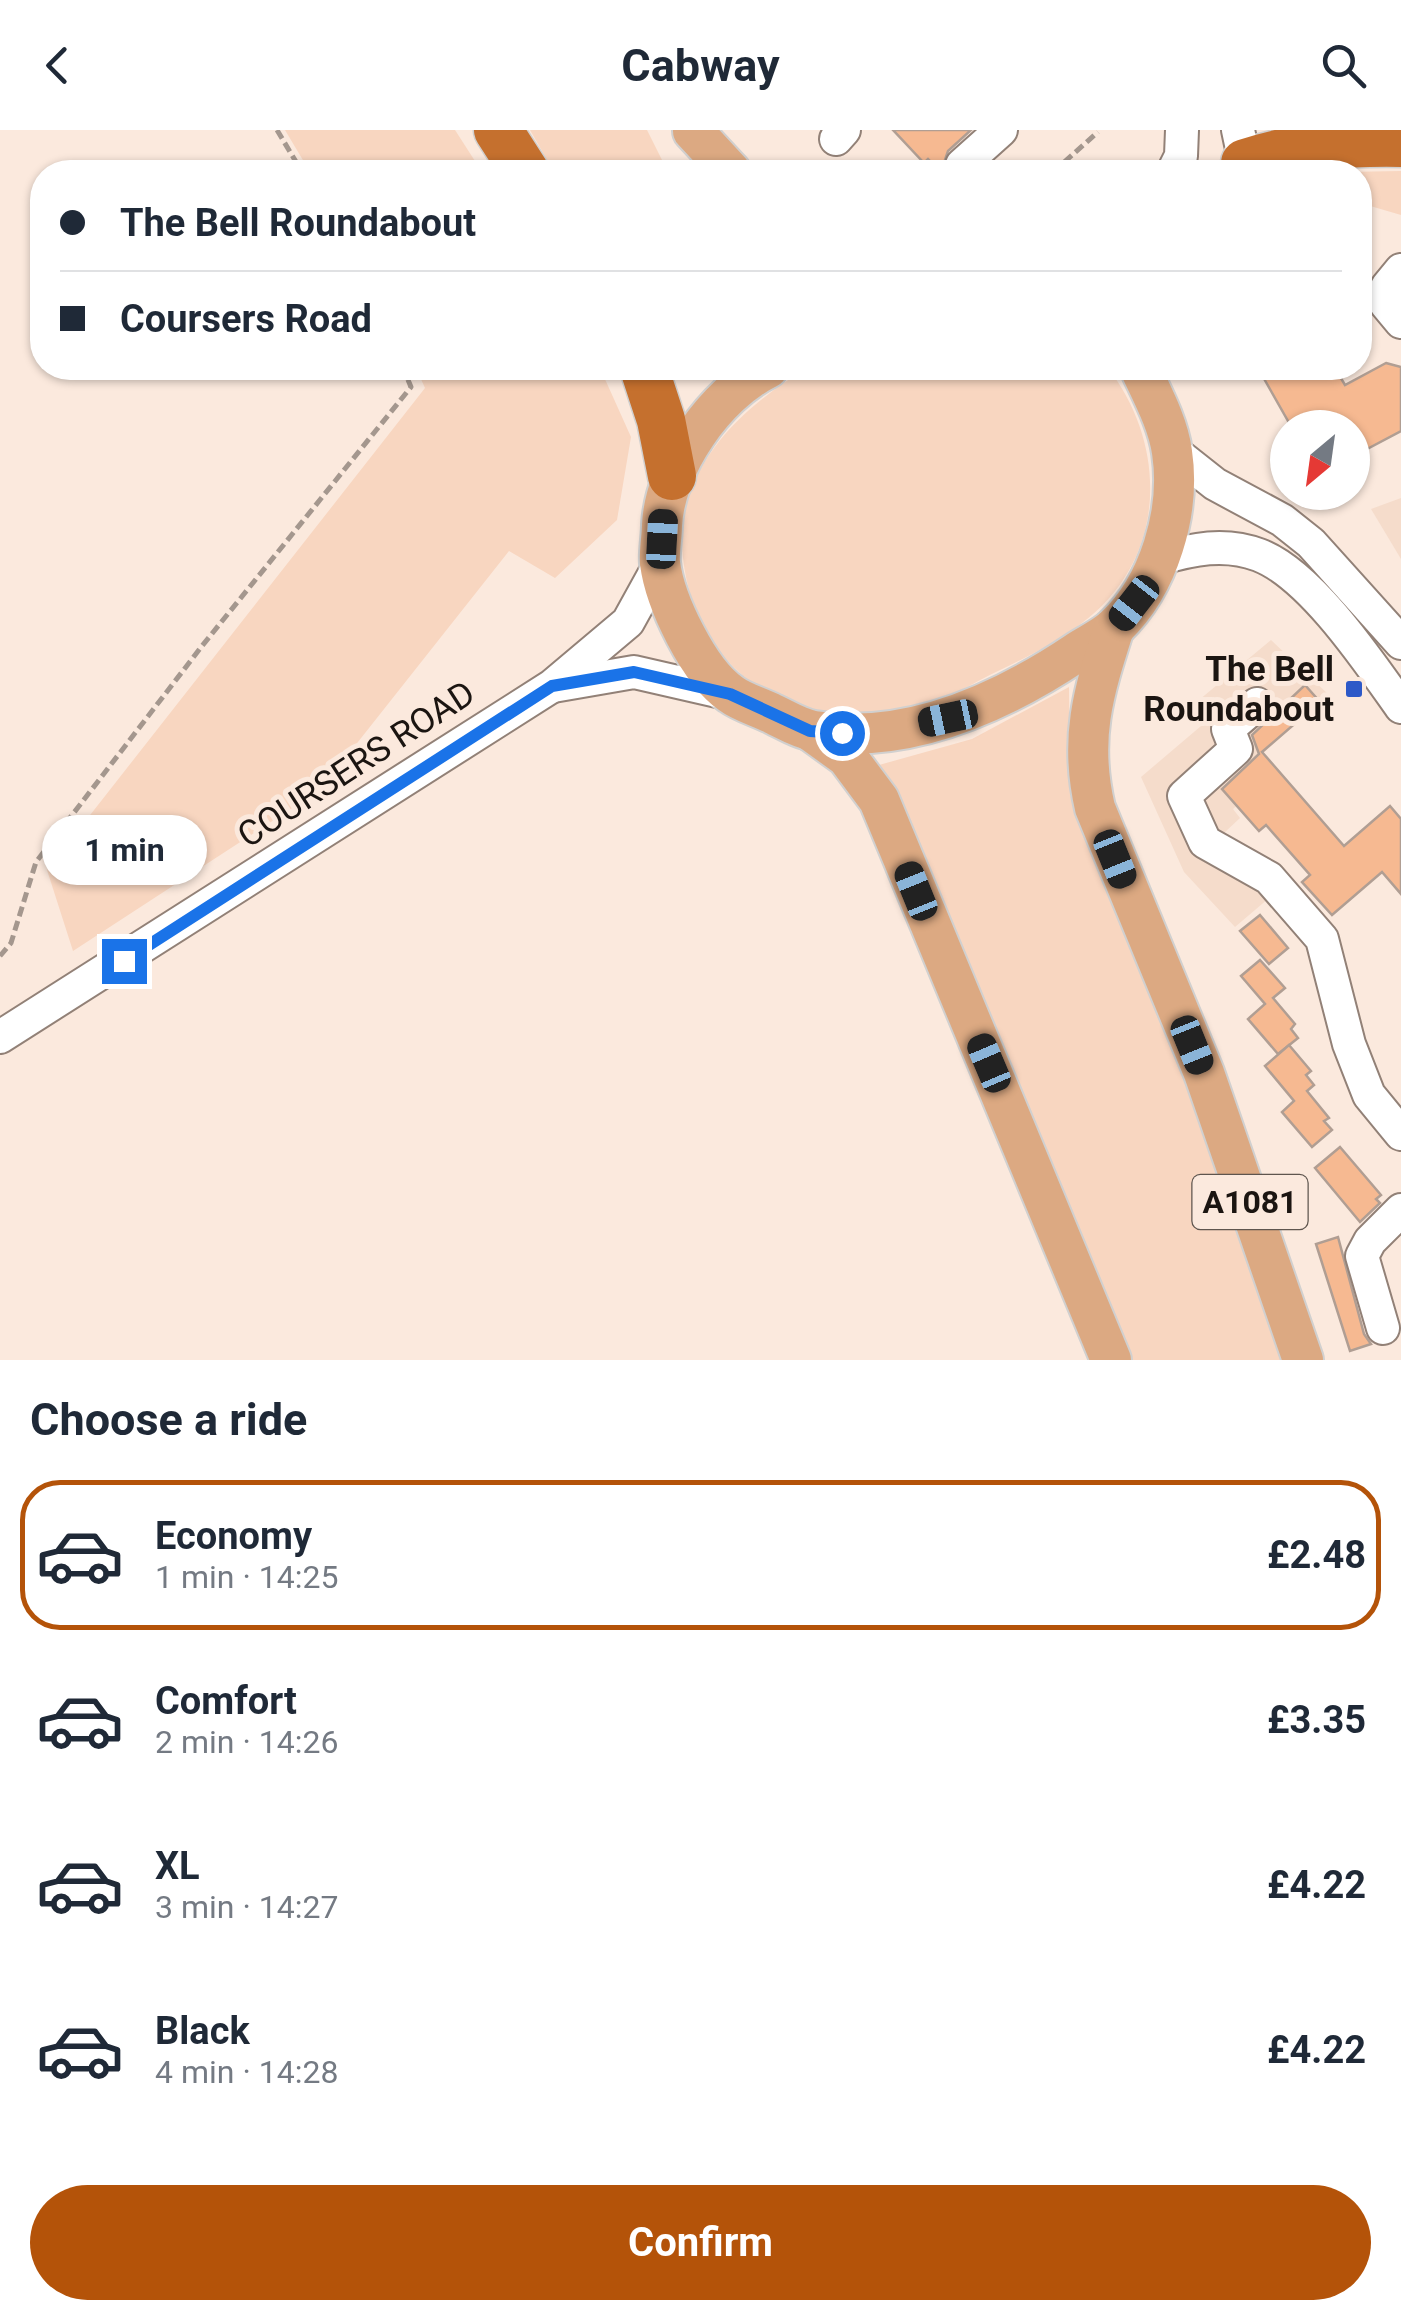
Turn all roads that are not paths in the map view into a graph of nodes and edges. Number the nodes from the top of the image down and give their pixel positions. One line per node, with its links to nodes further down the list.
1 (498, 130): 7 (highway)
2 (1001, 130): 10 (street)
3 (1182, 130): 11 (street)
4 (693, 131): 8 (main road); 9 (main road)
5 (1401, 144): 6 (highway)
6 (1238, 155)
7 (517, 160)
8 (710, 160)
9 (720, 160)
10 (967, 160)
11 (1179, 160)
12 (1401, 270): 13 (street)
13 (1401, 322)
14 (648, 380): 18 (highway)
15 (751, 380): 18 (main road)
16 (1145, 380): 17 (main road)
17 (1172, 450): 19 (main road); 22 (street)
18 (672, 476): 20 (main road)
19 (1159, 559): 21 (main road); 26 (street)
20 (660, 564): 23 (street, COURSERS ROAD); 24 (main road)
21 (1114, 628): 27 (main road); 33 (main road, A1081)
22 (1401, 643)
23 (552, 686): 24 (street, COURSERS ROAD); 28 (street, COURSERS ROAD)
24 (730, 694): 27 (main road)
25 (1257, 704): 29 (street)
26 (1401, 708)
27 (810, 731): 32 (main road)
28 (0, 1037)
29 (1401, 1134)
30 (1401, 1210): 31 (street)
31 (1383, 1328)
32 (1111, 1360)
33 (1303, 1360)

